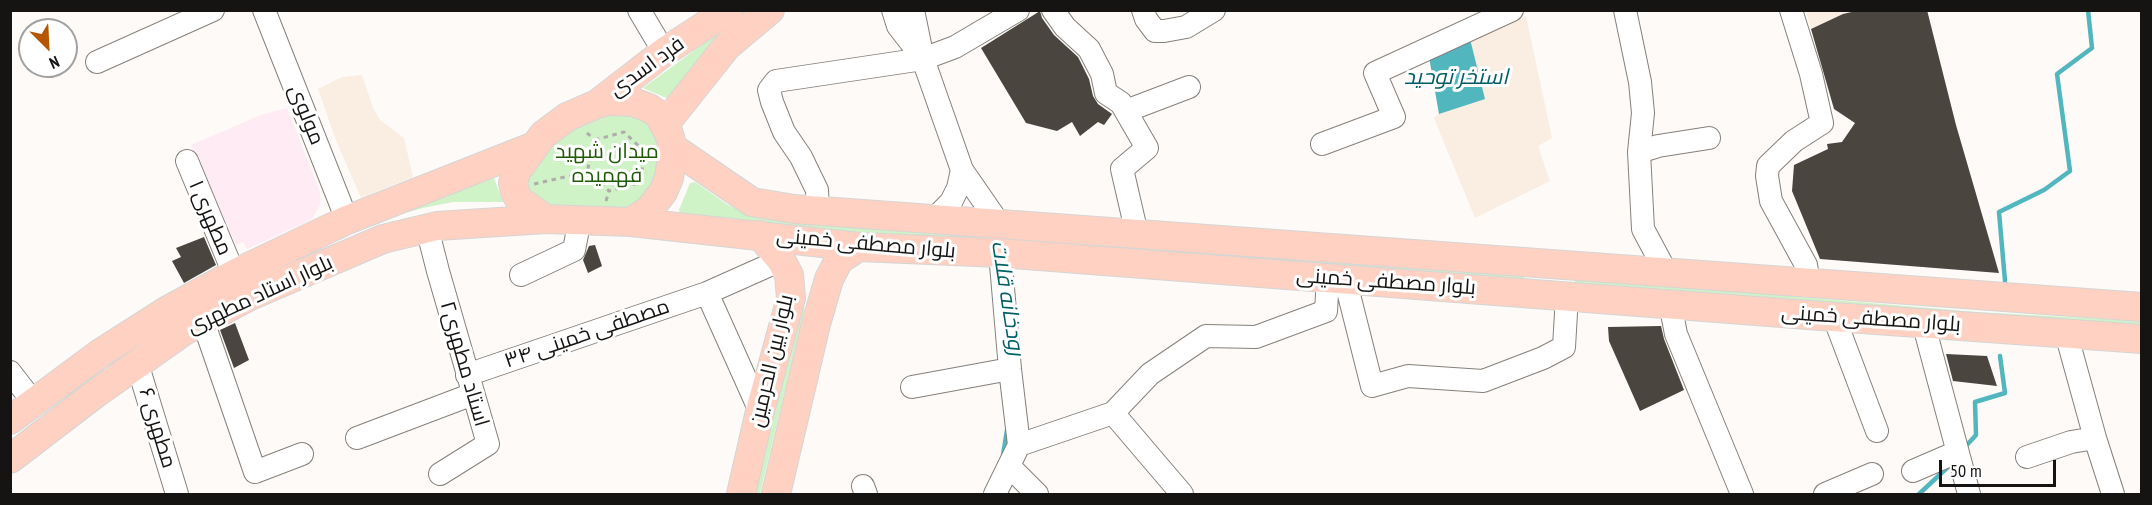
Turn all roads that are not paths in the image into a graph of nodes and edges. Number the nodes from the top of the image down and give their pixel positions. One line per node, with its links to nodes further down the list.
1 (213, 10): 17 (street)
2 (639, 10): 15 (street)
3 (729, 10): 15 (main road, فرد اسدی)
4 (770, 10): 19 (main road, فرد اسدی)
5 (893, 10): 16 (street)
6 (913, 10): 16 (street)
7 (1053, 10): 21 (street)
8 (1143, 10): 9 (street)
9 (1214, 10)
10 (1512, 10): 24 (street)
11 (1625, 10): 26 (street)
12 (1791, 10): 48 (street)
13 (267, 12): 34 (street, مولوی)
14 (1012, 12): 16 (street)
15 (664, 52): 20 (main road, فرد اسدی)
16 (923, 59): 28 (street); 30 (street)
17 (97, 62)
18 (1189, 87): 21 (street)
19 (691, 89): 23 (main road, فرد اسدی); 29 (main road)
20 (597, 104): 23 (main road); 25 (main road)
21 (1126, 111): 38 (street)
22 (1709, 138): 26 (street)
23 (661, 143): 29 (main road, بلوار مصطفی خمینی); 35 (main road)
24 (1322, 144)
25 (532, 147): 32 (main road); 34 (main road, بلوار استاد مطهری)
26 (1639, 152): 44 (street)
27 (187, 161): 45 (street, مطهری ۱)
28 (962, 170): 33 (street); 36 (street)
29 (710, 175): 30 (main road, بلوار مصطفی خمینی)
30 (818, 211): 33 (main road, بلوار مصطفی خمینی)
31 (592, 215): 32 (main road); 35 (main road); 46 (street)
32 (546, 219): 37 (main road, بلوار استاد مطهری)
33 (934, 219): 36 (main road, بلوار مصطفی خمینی)
34 (347, 220): 45 (main road, بلوار استاد مطهری)
35 (631, 222): 39 (main road, بلوار مصطفی خمینی)
36 (999, 225): 38 (main road, بلوار مصطفی خمینی)
37 (427, 228): 56 (main road, بلوار استاد مطهری); 63 (street, استاد مطهری۲)
38 (1137, 234): 43 (main road, بلوار مصطفی خمینی)
39 (760, 235): 40 (main road, بلوار مصطفی خمینی); 42 (main road, بلوار بین الحرمین)
40 (859, 247): 41 (main road, بلوار مصطفی خمینی); 52 (main road, بلوار بین الحرمین)
41 (999, 253): 47 (main road, بلوار مصطفی خمینی); 61 (street)
42 (781, 260): 49 (street, مصطفی خمینی ۳۴); 51 (main road, بلوار بین الحرمین)
43 (1546, 264): 44 (main road, بلوار مصطفی خمینی); 50 (main road)
44 (1666, 272): 48 (main road, بلوار مصطفی خمینی)
45 (234, 273): 65 (main road, بلوار استاد مطهری)
46 (521, 275)
47 (1336, 278): 50 (main road, بلوار مصطفی خمینی); 50 (street); 67 (street)
48 (1809, 283): 54 (main road, بلوار مصطفی خمینی)
49 (707, 293): 63 (street, مصطفی خمینی ۳۴); 66 (street)
50 (1555, 295): 53 (main road, بلوار مصطفی خمینی)
51 (791, 298): 52 (main road); 66 (main road, بلوار بین الحرمین)
52 (822, 302): 83 (main road, بلوار بین الحرمین)
53 (1670, 303): 55 (main road, بلوار مصطفی خمینی); 87 (street)
54 (2142, 307)
55 (1834, 317): 57 (main road, بلوار مصطفی خمینی); 69 (street)
56 (203, 321): 60 (main road, بلوار استاد مطهری); 74 (street)
57 (1923, 322): 58 (main road, بلوار مصطفی خمینی); 73 (street)
58 (2066, 333): 59 (main road, بلوار مصطفی خمینی); 71 (street)
59 (2142, 339)
60 (137, 363): 76 (main road, بلوار استاد مطهری); 81 (street, مطهری ۶)
61 (1010, 369): 64 (street); 72 (street)
62 (10, 372): 65 (street)
63 (470, 384): 70 (street, مصطفی خمینی ۳۴); 79 (street, استاد مطهری۲)
64 (912, 387)
65 (34, 403): 68 (main road, بلوار استاد مطهری)
66 (760, 411): 82 (main road, بلوار بین الحرمین)
67 (1113, 413): 72 (street); 86 (street)
68 (10, 420)
69 (1877, 431)
70 (357, 438)
71 (2095, 438): 75 (street); 90 (street)
72 (1019, 445): 77 (street)
73 (1957, 452): 78 (street); 89 (street)
74 (302, 454)
75 (2027, 457)
76 (10, 459)
77 (1009, 466): 84 (street); 85 (street)
78 (1913, 471)
79 (440, 474)
80 (1872, 474): 88 (street)
81 (177, 494)
82 (741, 495)
83 (776, 495)
84 (995, 495)
85 (1036, 495)
86 (1182, 495)
87 (1742, 495)
88 (1825, 495)
89 (1969, 495)
90 (2113, 495)

